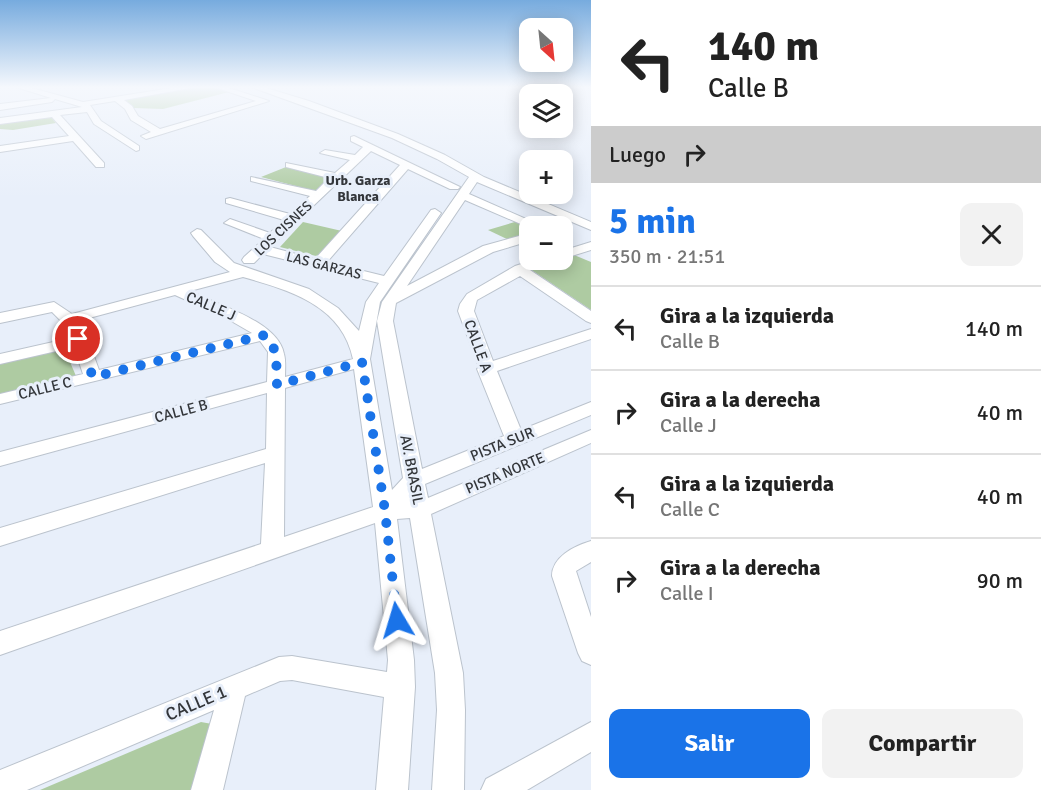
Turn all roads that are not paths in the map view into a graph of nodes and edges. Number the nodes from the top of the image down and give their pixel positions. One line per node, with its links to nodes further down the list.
1 (65, 124): 8 (street)
2 (100, 124): 11 (street)
3 (144, 124): 6 (street)
4 (186, 124): 6 (street)
5 (360, 124): 18 (street)
6 (158, 132): 7 (street)
7 (146, 136)
8 (77, 138): 12 (street); 16 (street)
9 (354, 139): 10 (street)
10 (370, 146): 14 (street, LOS CISNES); 15 (street)
11 (136, 148)
12 (0, 149)
13 (325, 153): 14 (street)
14 (358, 158): 19 (street, LOS CISNES)
15 (407, 164): 21 (street); 36 (street)
16 (100, 165)
17 (290, 165): 19 (street)
18 (470, 174): 21 (street); 27 (street)
19 (338, 177): 22 (street, LOS CISNES)
20 (255, 179): 22 (street)
21 (458, 191): 24 (street); 40 (street); 42 (street)
22 (318, 195): 25 (street, LOS CISNES)
23 (230, 201): 25 (street)
24 (519, 218)
25 (293, 219): 29 (street, LOS CISNES)
26 (230, 223): 29 (street)
27 (587, 224)
28 (197, 233): 37 (street)
29 (273, 238): 32 (street, LOS CISNES)
30 (519, 240): 42 (street)
31 (591, 246): 33 (street)
32 (261, 249): 36 (street, LAS GARZAS); 37 (street, LOS CISNES)
33 (577, 250): 34 (street); 35 (street)
34 (573, 251)
35 (591, 259)
36 (319, 264): 40 (street, LAS GARZAS)
37 (245, 267): 41 (street); 50 (street)
38 (519, 270): 51 (street, CALLE A)
39 (521, 270): 44 (street)
40 (387, 280): 50 (street)
41 (176, 290): 45 (street); 47 (street, CALLE J)
42 (388, 302): 60 (street, AV. BRASIL)
43 (0, 318): 45 (street)
44 (591, 318)
45 (69, 319): 48 (street)
46 (591, 334): 51 (street)
47 (265, 335): 52 (street, CALLE C); 53 (street)
48 (78, 341): 49 (street); 52 (street)
49 (0, 359)
50 (362, 362): 53 (street, CALLE B); 62 (street)
51 (486, 369): 57 (street, CALLE A)
52 (93, 377): 54 (street, CALLE C)
53 (277, 385): 58 (street); 59 (street, CALLE B)
54 (0, 399)
55 (591, 408): 57 (street, PISTA SUR)
56 (591, 436): 61 (street, PISTA NORTE)
57 (514, 440): 60 (street, PISTA SUR)
58 (276, 453): 63 (street); 64 (street)
59 (0, 459)
60 (413, 481): 61 (street, AV. BRASIL); 62 (street)
61 (420, 510): 62 (street); 74 (street, AV. BRASIL)
62 (385, 511): 64 (street); 68 (street)
63 (0, 537)
64 (272, 549): 66 (street)
65 (591, 550): 67 (street)
66 (0, 643)
67 (591, 653)
68 (401, 687): 69 (street, CALLE 1); 73 (street)
69 (233, 688): 71 (street, CALLE 1); 72 (street)
70 (591, 736): 75 (street)
71 (0, 786)
72 (207, 790)
73 (392, 790)
74 (448, 790)
75 (497, 790)

